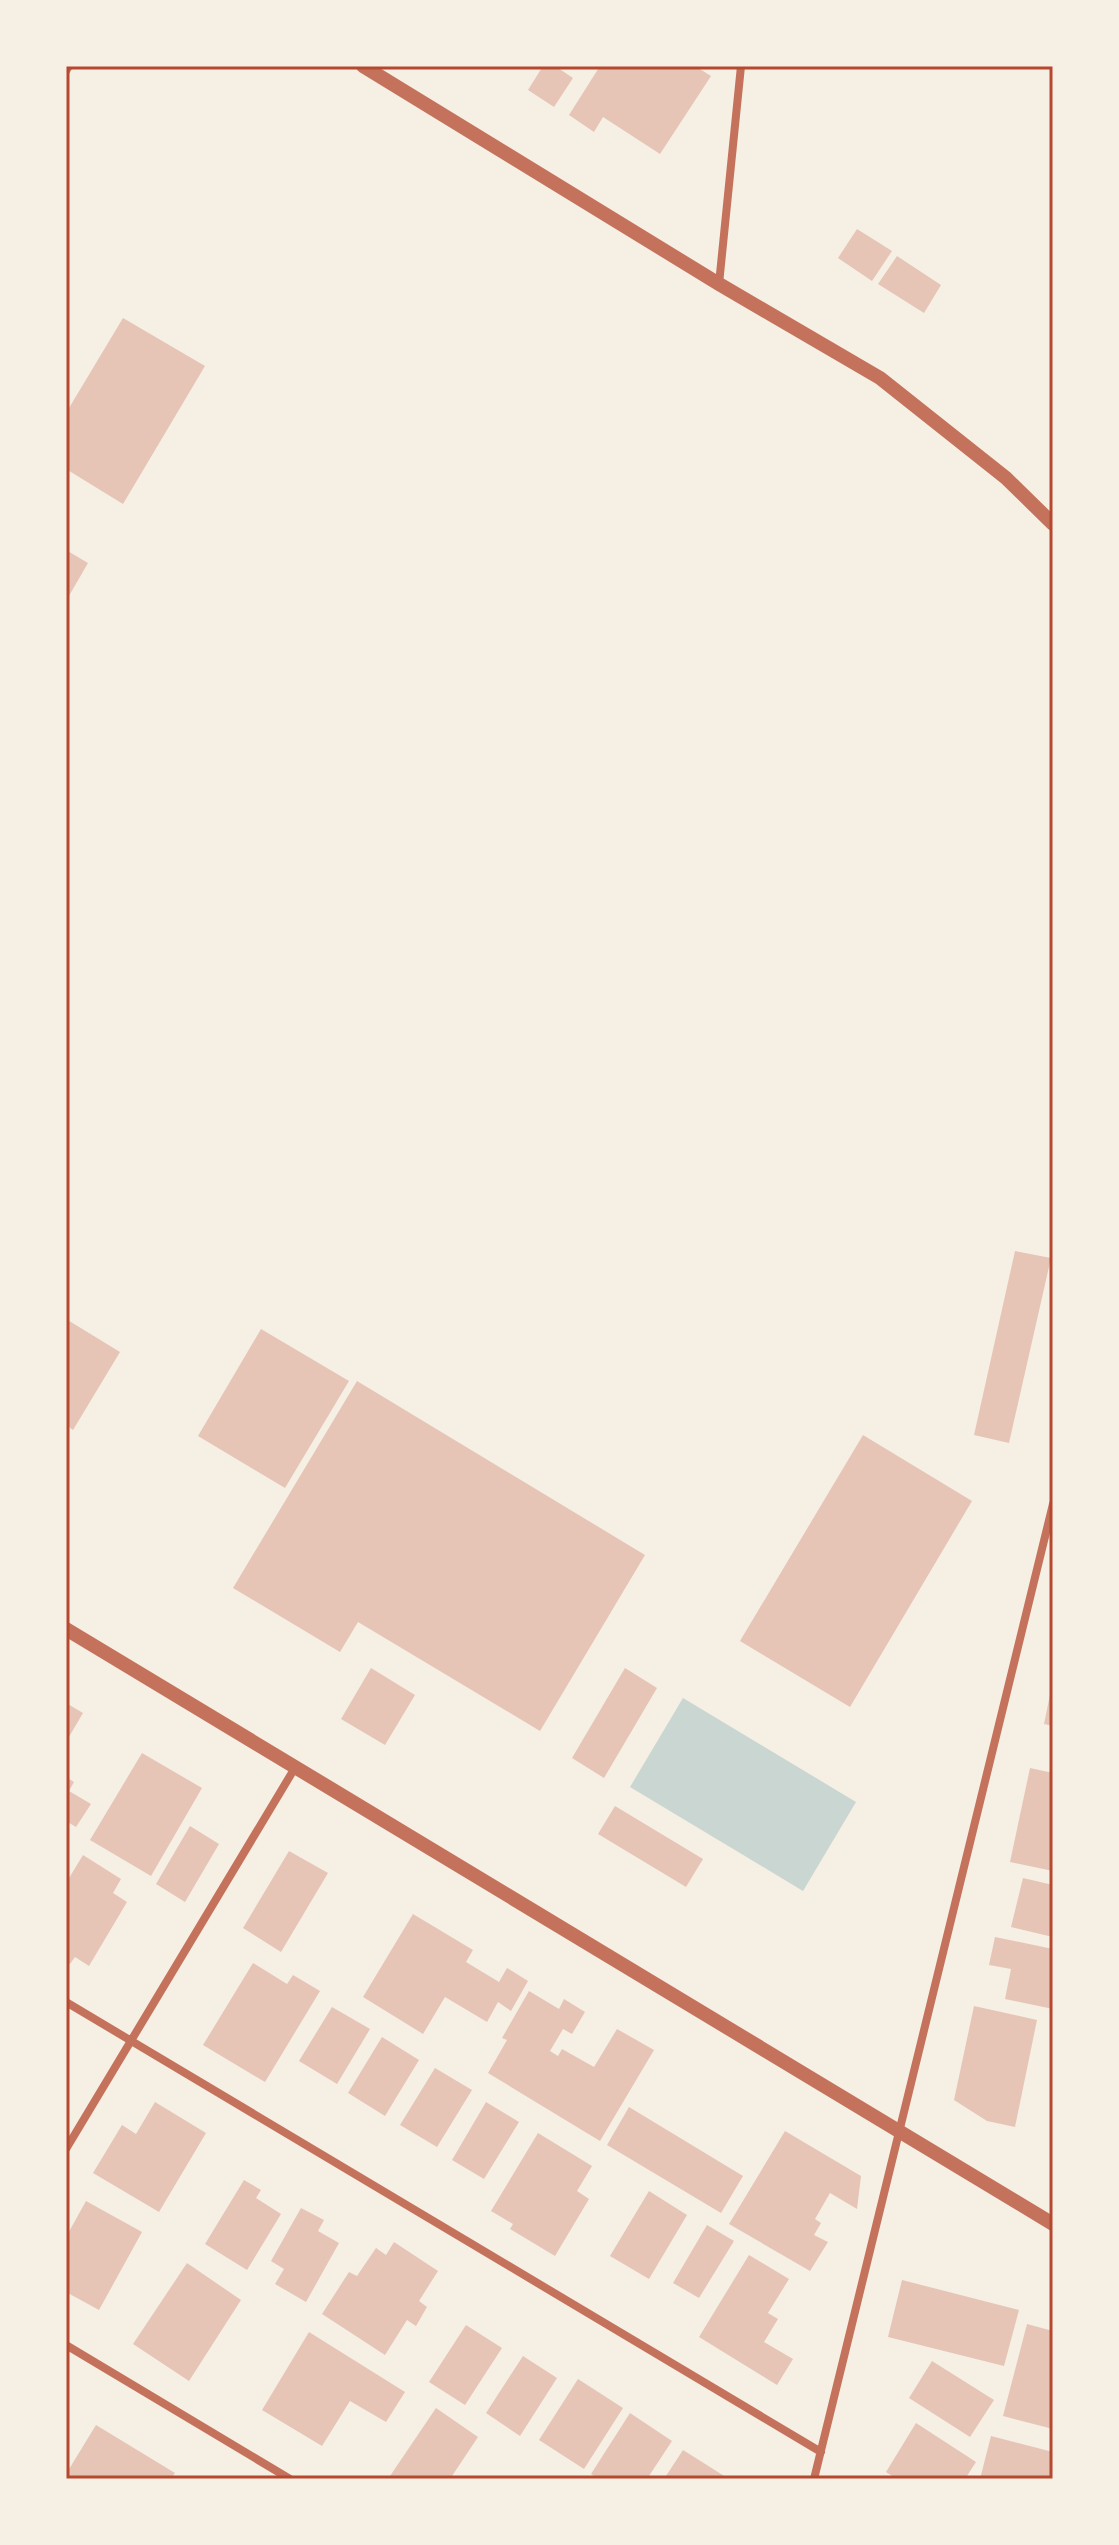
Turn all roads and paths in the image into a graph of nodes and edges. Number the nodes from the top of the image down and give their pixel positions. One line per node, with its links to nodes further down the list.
1 (363, 66): 3 (street)
2 (741, 66): 3 (street)
3 (719, 284): 4 (street)
4 (1053, 524)
5 (1053, 1504): 10 (street)
6 (66, 1629): 7 (street)
7 (296, 1766): 9 (street); 10 (street)
8 (66, 2002): 9 (street)
9 (131, 2040): 11 (street); 14 (street)
10 (898, 2130): 12 (street); 14 (street)
11 (66, 2149)
12 (1053, 2224)
13 (66, 2345): 15 (street)
14 (821, 2452): 16 (street)
15 (290, 2479)
16 (814, 2479)

